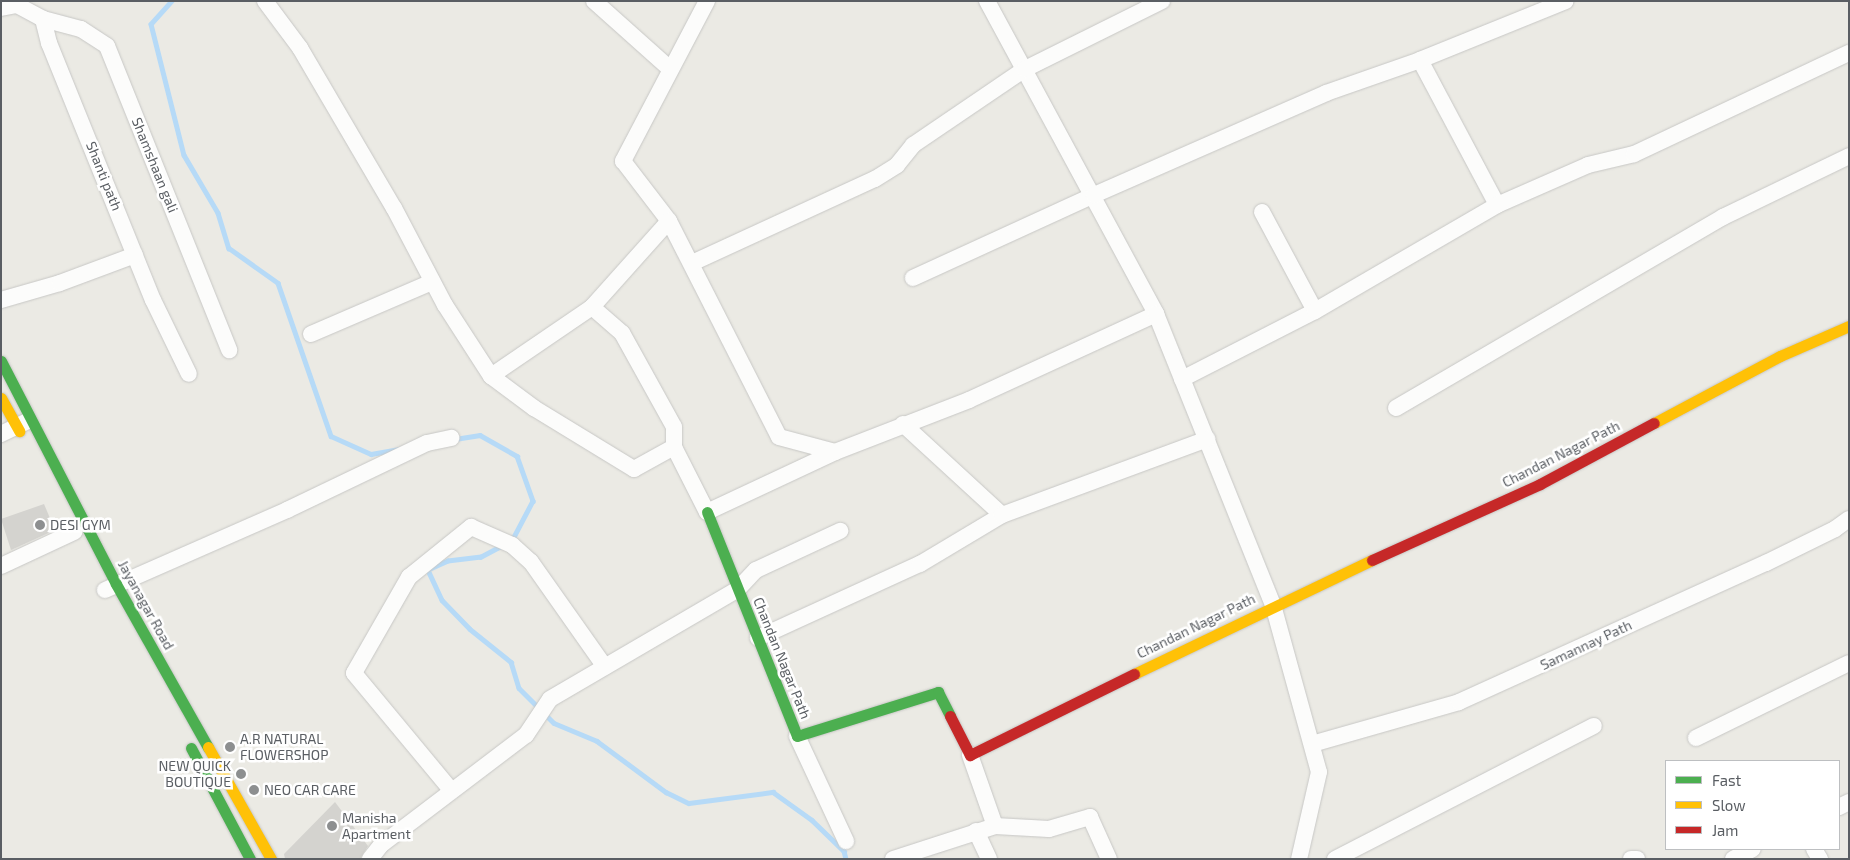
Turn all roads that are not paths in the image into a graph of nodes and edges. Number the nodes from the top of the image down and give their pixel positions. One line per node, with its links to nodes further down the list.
1 (265, 1): 21 (street)
2 (594, 1): 11 (street)
3 (707, 1): 11 (street)
4 (987, 1): 12 (street)
5 (1162, 1): 12 (street)
6 (1554, 3): 10 (street)
7 (1, 8): 8 (street)
8 (43, 19): 18 (street, Shanti path); 28 (street, Shamshaan gali)
9 (1849, 53): 15 (street)
10 (1420, 60): 14 (street); 15 (street)
11 (670, 68): 17 (street)
12 (1025, 69): 14 (street); 19 (street)
13 (1849, 156): 34 (street)
14 (1094, 195): 20 (street); 25 (street)
15 (1497, 205): 24 (street)
16 (1262, 212): 24 (street)
17 (669, 221): 19 (street); 23 (street)
18 (135, 255): 22 (street); 30 (street, Shanti path)
19 (692, 263): 42 (street)
20 (914, 278)
21 (432, 282): 27 (street); 31 (street)
22 (1, 300)
23 (592, 307): 31 (street); 41 (street)
24 (1315, 311): 32 (street)
25 (1156, 314): 32 (street); 36 (street)
26 (1849, 326): 52 (street, Chandan Nagar Path)
27 (311, 334)
28 (229, 350)
29 (1, 361): 35 (street, Jayanagar Road)
30 (189, 374)
31 (491, 376): 41 (street)
32 (1182, 378): 39 (street)
33 (1, 398): 35 (street, Jayanagar Road)
34 (1396, 408)
35 (24, 423): 37 (street); 40 (street, Jayanagar Road); 50 (street, Jayanagar Road)
36 (902, 424): 42 (street); 44 (street)
37 (1, 434)
38 (451, 438): 50 (street)
39 (1207, 439): 44 (street); 52 (street)
40 (26, 444)
41 (674, 448): 43 (street)
42 (835, 452): 43 (street)
43 (707, 512): 51 (street, Chandan Nagar Path)
44 (1002, 515): 54 (street)
45 (1849, 519): 61 (street, Samannay Path)
46 (74, 531): 48 (street)
47 (840, 531): 51 (street)
48 (1, 566)
49 (96, 573): 50 (street, Jayanagar Road)
50 (111, 587): 53 (street, Jayanagar Road); 69 (street, Jayanagar Road)
51 (738, 589): 54 (street, Chandan Nagar Path); 56 (street)
52 (1273, 605): 61 (street); 62 (street, Chandan Nagar Path)
53 (115, 607)
54 (758, 638): 58 (street, Chandan Nagar Path)
55 (1849, 663): 60 (street)
56 (605, 667): 63 (street); 63 (street)
57 (1594, 726): 75 (street)
58 (797, 736): 62 (street, Chandan Nagar Path); 66 (street)
59 (185, 737): 68 (street)
60 (1696, 738)
61 (1312, 744): 74 (street)
62 (970, 754): 64 (street)
63 (451, 790): 70 (street)
64 (995, 826): 65 (street); 73 (street)
65 (976, 831): 71 (street); 72 (street)
66 (846, 842)
67 (1751, 850): 78 (street)
68 (250, 859)
69 (272, 859)
70 (370, 859)
71 (894, 859)
72 (989, 859)
73 (1108, 859)
74 (1299, 859)
75 (1336, 859)
76 (1631, 859): 77 (street)
77 (1637, 859)
78 (1733, 859)

